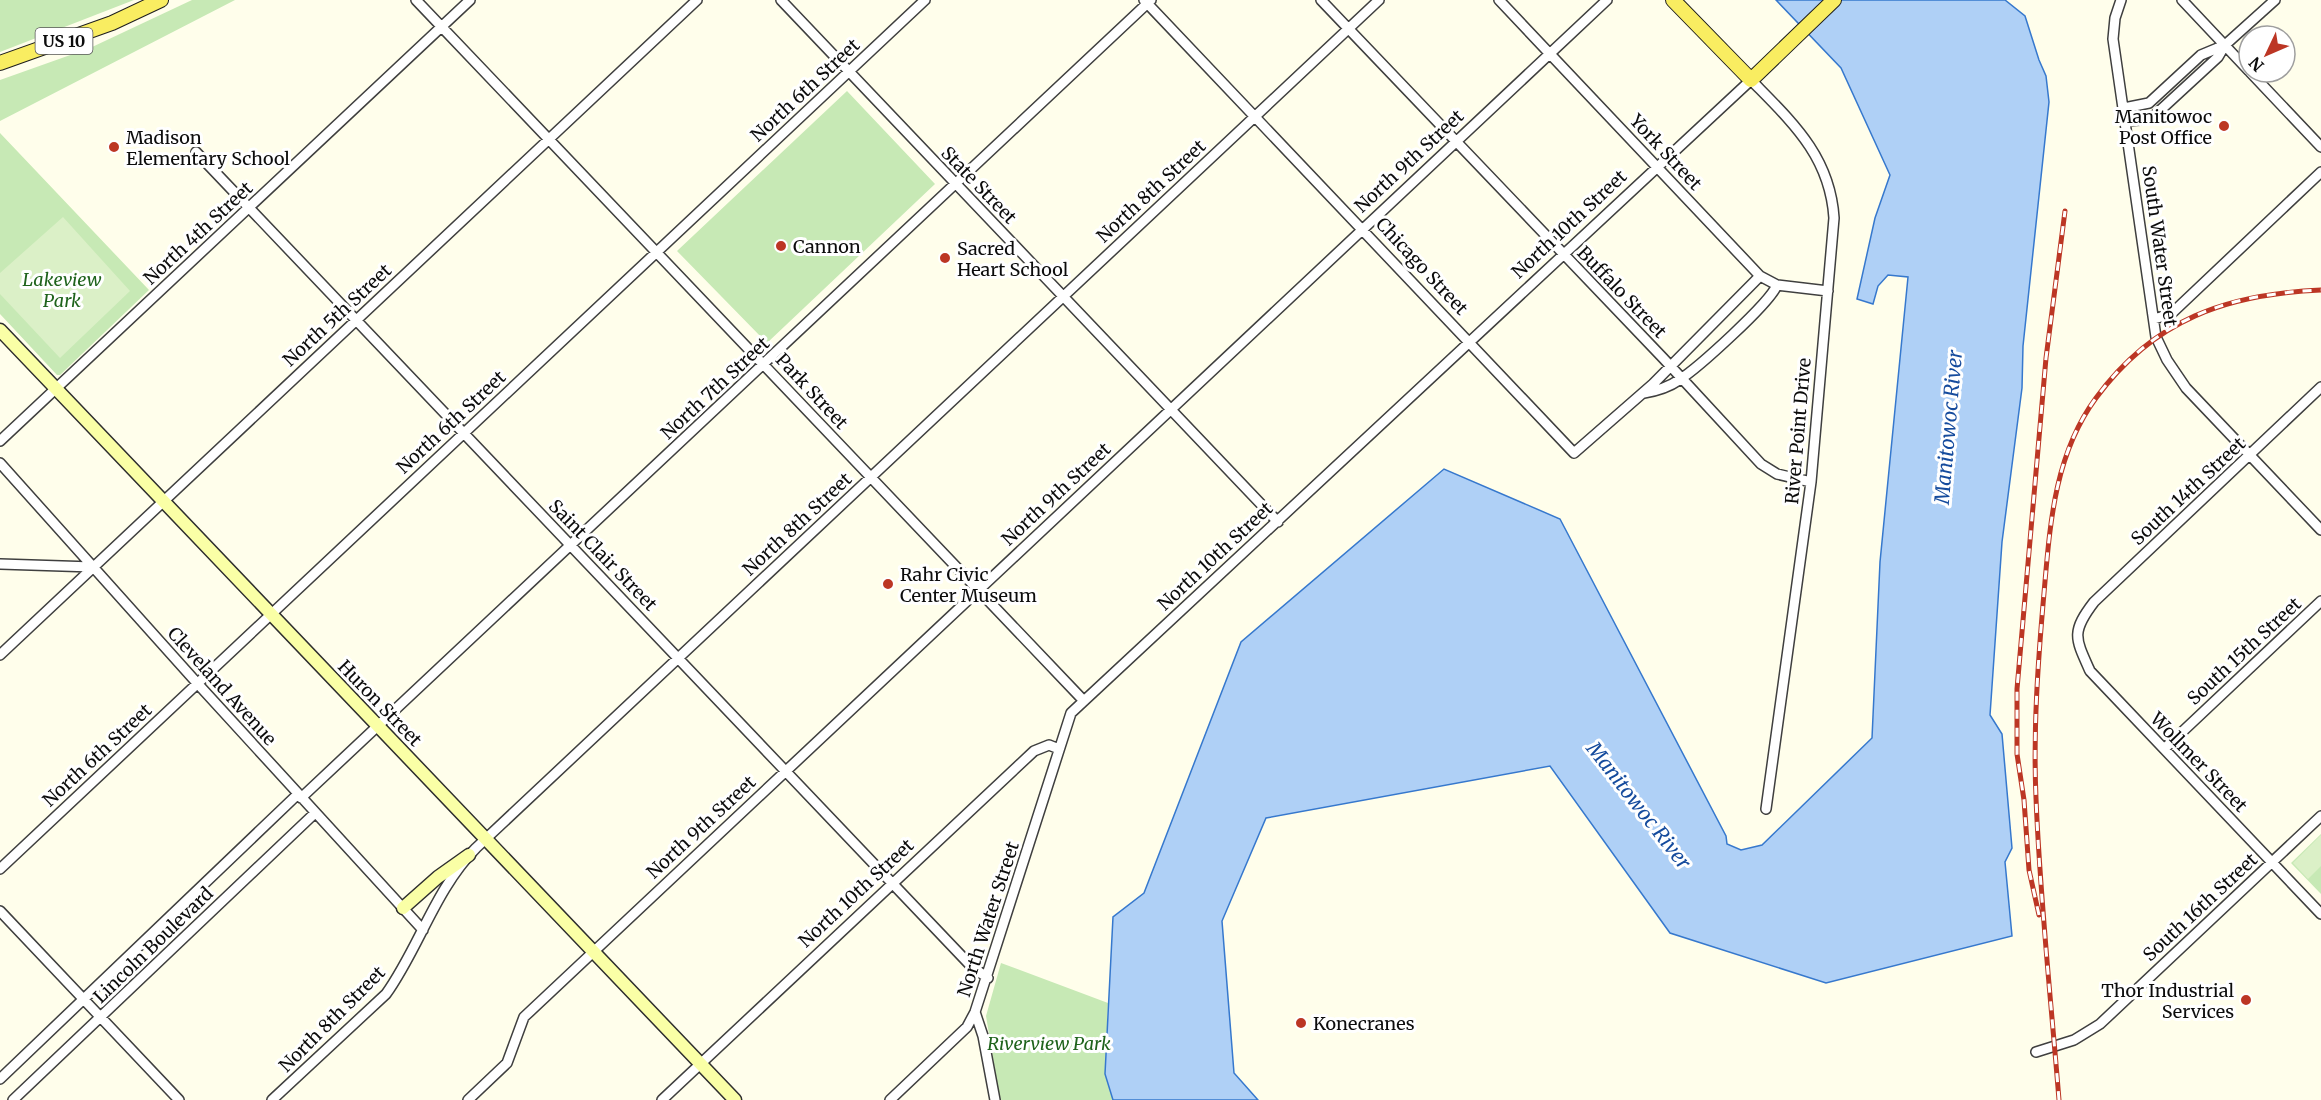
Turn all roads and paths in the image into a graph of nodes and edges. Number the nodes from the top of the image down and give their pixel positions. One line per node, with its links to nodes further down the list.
1 (160, 0): 23 (main road, US 10)
2 (416, 0): 18 (street, Park Street)
3 (470, 0): 18 (street, North 4th Street)
4 (697, 0): 30 (street, North 5th Street)
5 (781, 0): 24 (street, State Street)
6 (925, 0): 24 (street, North 6th Street)
7 (1321, 0): 19 (street, Buffalo Street)
8 (1379, 0): 19 (street, North 8th Street)
9 (1499, 0): 21 (street, York Street)
10 (1607, 0): 21 (street, North 9th Street)
11 (1673, 0): 25 (main road)
12 (1834, 0): 25 (main road, North 10th Street)
13 (2130, 0): 17 (street, South Water Street)
14 (2182, 0): 20 (street)
15 (2275, 0): 20 (street)
16 (1147, 1): 28 (street, Chicago Street); 36 (street, North 7th Street)
17 (2120, 4): 27 (street, South Water Street)
18 (441, 27): 30 (street, Park Street); 37 (street, North 4th Street)
19 (1349, 29): 28 (street, North 8th Street); 31 (street, Buffalo Street)
20 (2224, 45): 22 (street); 27 (street); 29 (street)
21 (1550, 53): 31 (street, North 9th Street); 34 (street, York Street)
22 (2237, 59)
23 (0, 63)
24 (849, 72): 36 (street, State Street); 39 (street, North 6th Street)
25 (1751, 80): 34 (street, North 10th Street); 43 (street, River Point Drive)
26 (2261, 84): 32 (street)
27 (2124, 108): 29 (street, South Water Street)
28 (1256, 116): 38 (street, Chicago Street); 44 (street, North 8th Street)
29 (2125, 121): 45 (street, South Water Street)
30 (548, 139): 39 (street, Park Street); 46 (street, North 5th Street)
31 (1455, 141): 38 (street, North 9th Street); 40 (street, Buffalo Street)
32 (2321, 147)
33 (196, 152): 37 (street, Saint Clair Street)
34 (1657, 166): 40 (street, North 10th Street); 41 (street, York Street)
35 (2321, 172): 45 (street)
36 (956, 185): 44 (street, State Street); 49 (street, North 7th Street)
37 (249, 208): 46 (street, Saint Clair Street); 53 (street, North 4th Street)
38 (1362, 228): 48 (street, Chicago Street); 55 (street, North 9th Street)
39 (656, 252): 49 (street, Park Street); 56 (street, North 6th Street)
40 (1563, 254): 48 (street, North 10th Street); 50 (street, Buffalo Street)
41 (1760, 276): 42 (street, York Street); 50 (street)
42 (1777, 285): 43 (street, York Street); 51 (street)
43 (1828, 291): 61 (street, River Point Drive)
44 (1063, 297): 55 (street, State Street); 60 (street, North 8th Street)
45 (2154, 319): 58 (street, South Water Street)
46 (357, 320): 56 (street, Saint Clair Street); 62 (street, North 5th Street)
47 (0, 330): 53 (street, Huron Street)
48 (1470, 341): 54 (street, Chicago Street); 63 (street, North 10th Street)
49 (764, 364): 60 (street, Park Street); 65 (street, North 7th Street)
50 (1670, 365): 51 (street, Buffalo Street); 54 (street)
51 (1682, 379): 54 (street); 61 (street, Buffalo Street)
52 (2321, 387): 58 (street, South 14th Street)
53 (56, 389): 57 (street, North 4th Street); 62 (street, Huron Street)
54 (1642, 394)
55 (1170, 410): 63 (street, State Street); 68 (street, North 9th Street)
56 (463, 433): 65 (street, Saint Clair Street); 70 (street, North 6th Street)
57 (0, 441)
58 (2250, 455): 64 (street, South Water Street); 71 (street, South 14th Street)
59 (0, 463): 67 (street, Cleveland Avenue)
60 (870, 478): 68 (street, Park Street); 73 (street, North 8th Street)
61 (1811, 482): 81 (street, River Point Drive)
62 (163, 501): 67 (street, North 5th Street); 70 (street, Huron Street)
63 (1278, 522): 75 (street, North 10th Street)
64 (2321, 530)
65 (571, 546): 73 (street, Saint Clair Street); 76 (street, North 7th Street)
66 (0, 564): 67 (street)
67 (93, 567): 72 (street, North 5th Street); 74 (street, Cleveland Avenue)
68 (978, 590): 75 (street, Park Street); 79 (street, North 9th Street)
69 (2321, 601): 78 (street, South 15th Street)
70 (271, 614): 74 (street, North 6th Street); 76 (street, Huron Street)
71 (2080, 621): 78 (street, Wollmer Street)
72 (0, 655)
73 (678, 657): 79 (street, Saint Clair Street); 84 (street, North 8th Street)
74 (197, 683): 80 (street, Cleveland Avenue); 87 (street, North 6th Street)
75 (1084, 701): 77 (street, North 10th Street)
76 (378, 726): 80 (street, North 7th Street); 84 (street, Huron Street)
77 (1059, 749): 88 (street, North 10th Street); 94 (street, North Water Street)
78 (2164, 749): 86 (street, Wollmer Street)
79 (785, 771): 88 (street, Saint Clair Street); 93 (street, North 9th Street)
80 (299, 796): 82 (street, Cleveland Avenue); 95 (street, Lincoln Boulevard)
81 (1766, 809)
82 (315, 813): 89 (street, Cleveland Avenue); 97 (street, Lincoln Boulevard)
83 (2321, 816): 86 (street, South 16th Street)
84 (485, 839): 85 (street, North 8th Street); 93 (street, Huron Street)
85 (469, 855): 89 (street); 92 (street, North 8th Street)
86 (2272, 862): 91 (street, Wollmer Street); 98 (street, South 16th Street)
87 (0, 869)
88 (893, 884): 94 (street, Saint Clair Street); 99 (street, North 10th Street)
89 (403, 908): 92 (street, Cleveland Avenue)
90 (0, 911): 95 (street)
91 (2321, 914)
92 (423, 930): 103 (street, North 8th Street)
93 (592, 952): 99 (street, Huron Street); 104 (street, North 9th Street)
94 (988, 978): 96 (street, North Water Street)
95 (85, 999): 97 (street); 100 (street, Lincoln Boulevard)
96 (975, 1012): 107 (street); 108 (street, North Water Street)
97 (102, 1017): 101 (street, Lincoln Boulevard); 102 (street)
98 (2036, 1052)
99 (700, 1064): 105 (street, North 10th Street); 106 (street, Huron Street)
100 (0, 1079)
101 (13, 1100)
102 (179, 1100)
103 (272, 1100)
104 (468, 1100)
105 (662, 1100)
106 (735, 1100)
107 (890, 1100)
108 (995, 1100)

